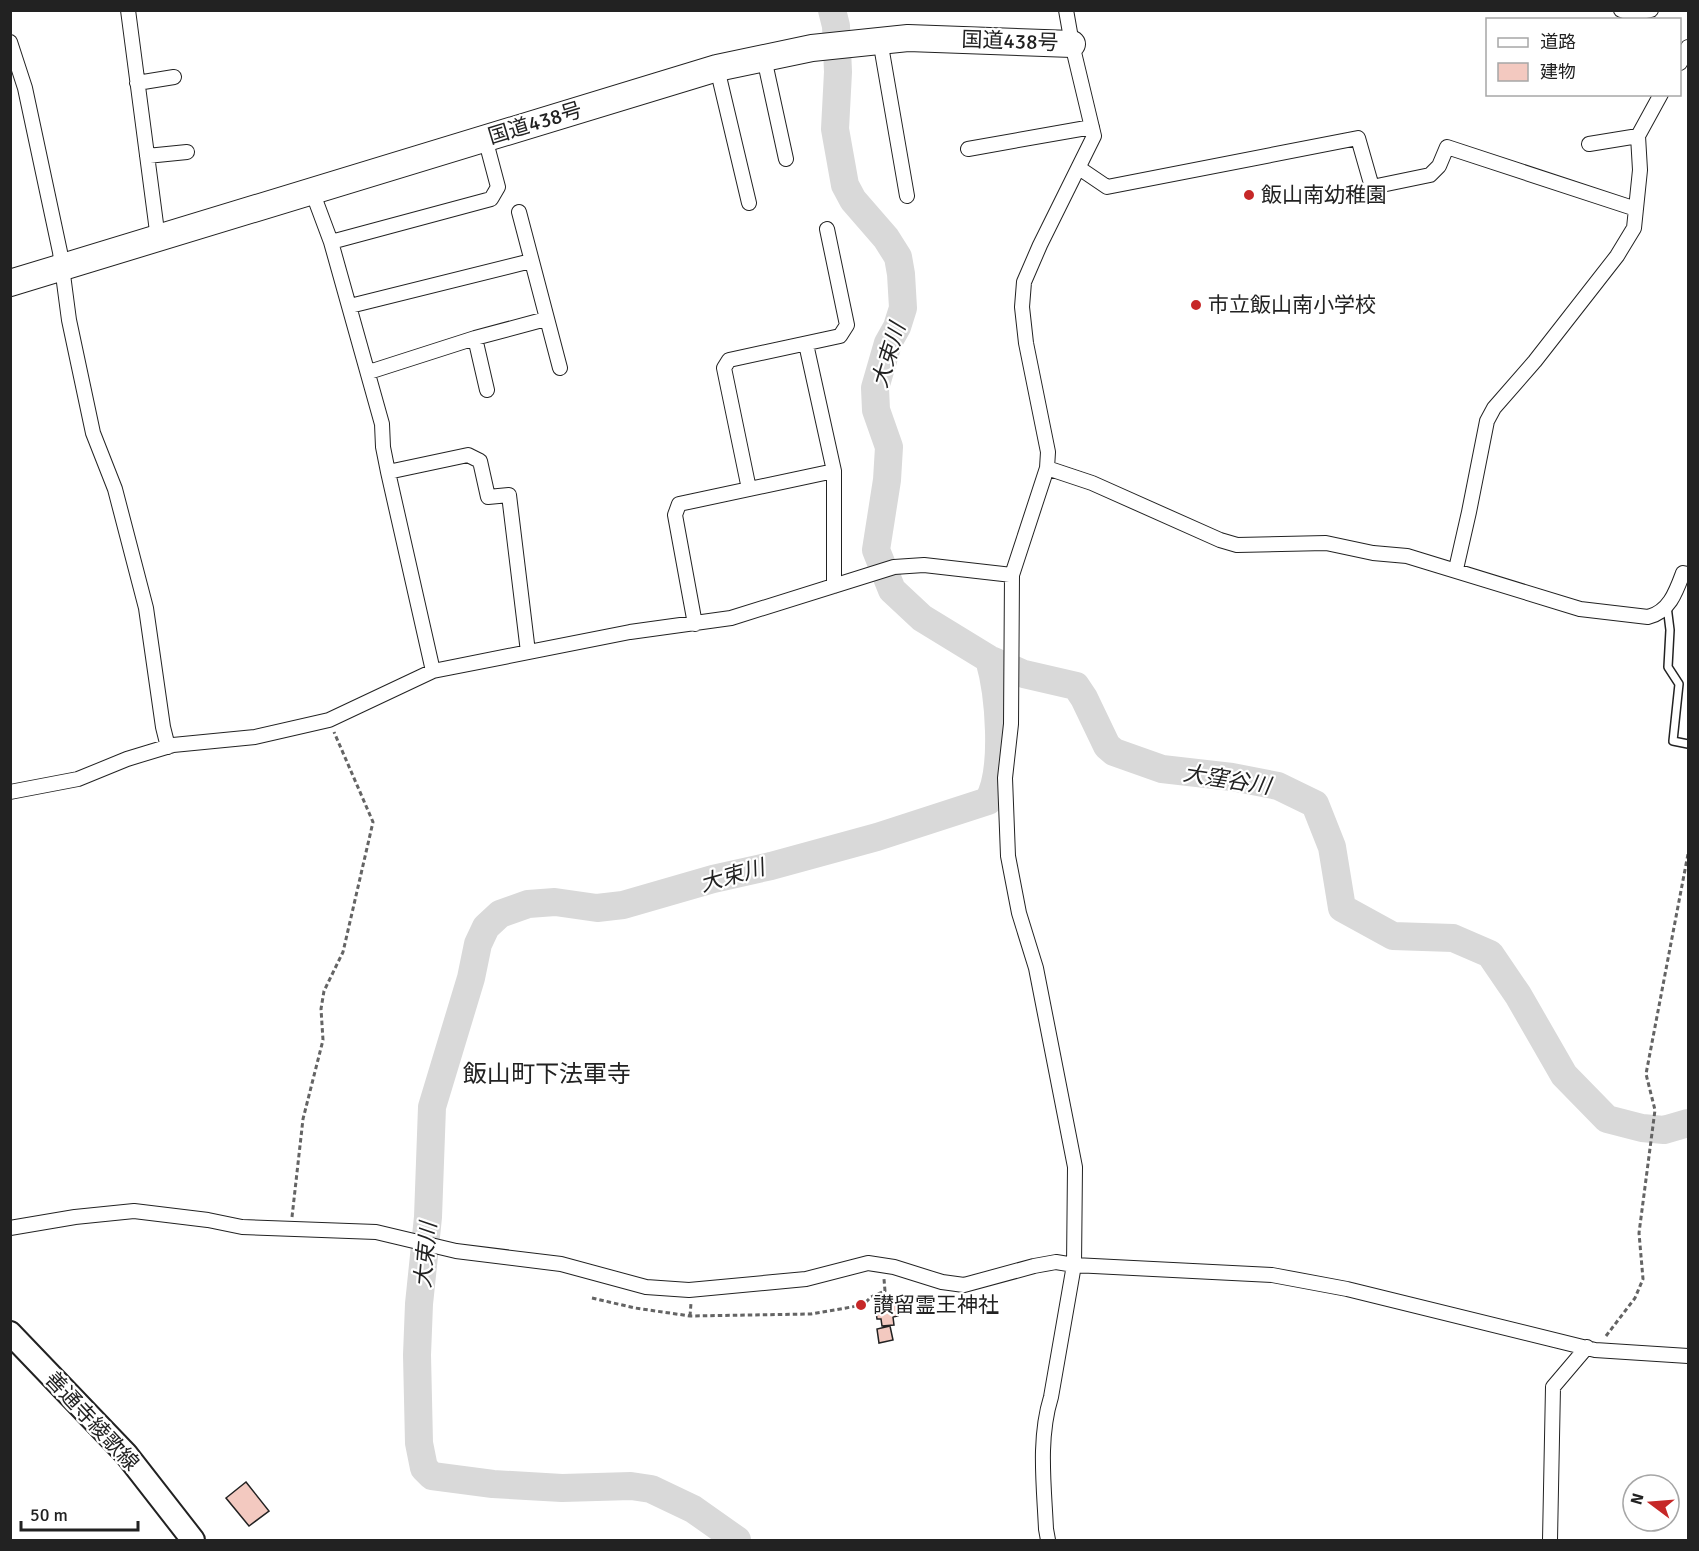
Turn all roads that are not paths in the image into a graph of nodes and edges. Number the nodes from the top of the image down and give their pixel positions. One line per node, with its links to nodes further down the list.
1 (128, 10): 13 (street)
2 (1066, 10): 7 (street)
3 (1621, 10): 4 (street)
4 (1651, 10)
5 (871, 41): 7 (highway, 国道438号); 9 (highway, 国道438号); 25 (street)
6 (10, 42): 33 (street)
7 (1072, 44): 15 (street)
8 (1689, 47): 10 (street)
9 (764, 58): 11 (highway, 国道438号); 22 (street)
10 (1681, 61)
11 (717, 68): 17 (highway, 国道438号); 26 (street)
12 (174, 77): 13 (street)
13 (137, 82): 21 (street)
14 (1660, 96): 16 (street)
15 (1092, 127): 19 (street); 23 (street)
16 (1638, 136): 18 (street); 27 (street)
17 (484, 138): 24 (highway, 国道438号); 31 (street)
18 (1589, 144)
19 (968, 149)
20 (187, 152): 21 (street)
21 (147, 156): 30 (street)
22 (786, 159)
23 (1079, 168): 27 (street); 42 (street)
24 (312, 191): 30 (highway, 国道438号); 31 (street)
25 (907, 196)
26 (749, 203)
27 (1636, 210): 46 (street)
28 (519, 212): 32 (street)
29 (827, 229): 38 (street)
30 (158, 238): 33 (highway, 国道438号)
31 (331, 242): 35 (street)
32 (531, 261): 35 (street); 36 (street)
33 (64, 267): 34 (highway, 国道438号); 55 (street)
34 (10, 283)
35 (350, 306): 40 (street)
36 (546, 319): 37 (street); 39 (street)
37 (475, 338): 40 (street); 41 (street)
38 (806, 344): 43 (street); 45 (street)
39 (560, 368)
40 (369, 372): 44 (street)
41 (487, 390)
42 (1047, 468): 46 (street); 48 (street)
43 (834, 471): 45 (street); 49 (street)
44 (388, 472): 52 (street); 53 (street)
45 (749, 489): 51 (street)
46 (1456, 569): 50 (street)
47 (1689, 574): 50 (street)
48 (1012, 575): 49 (street); 58 (street)
49 (834, 586): 51 (street)
50 (1668, 606): 54 (lane)
51 (695, 624): 52 (street)
52 (528, 652): 53 (street)
53 (433, 671): 55 (street)
54 (1689, 744)
55 (168, 747): 56 (street)
56 (10, 792)
57 (10, 1228): 58 (street)
58 (1074, 1265): 60 (street); 63 (street)
59 (10, 1333): 62 (main road, 善通寺綾歌線)
60 (1591, 1348): 61 (street); 64 (street)
61 (1689, 1356)
62 (193, 1540)
63 (1048, 1540)
64 (1550, 1540)

